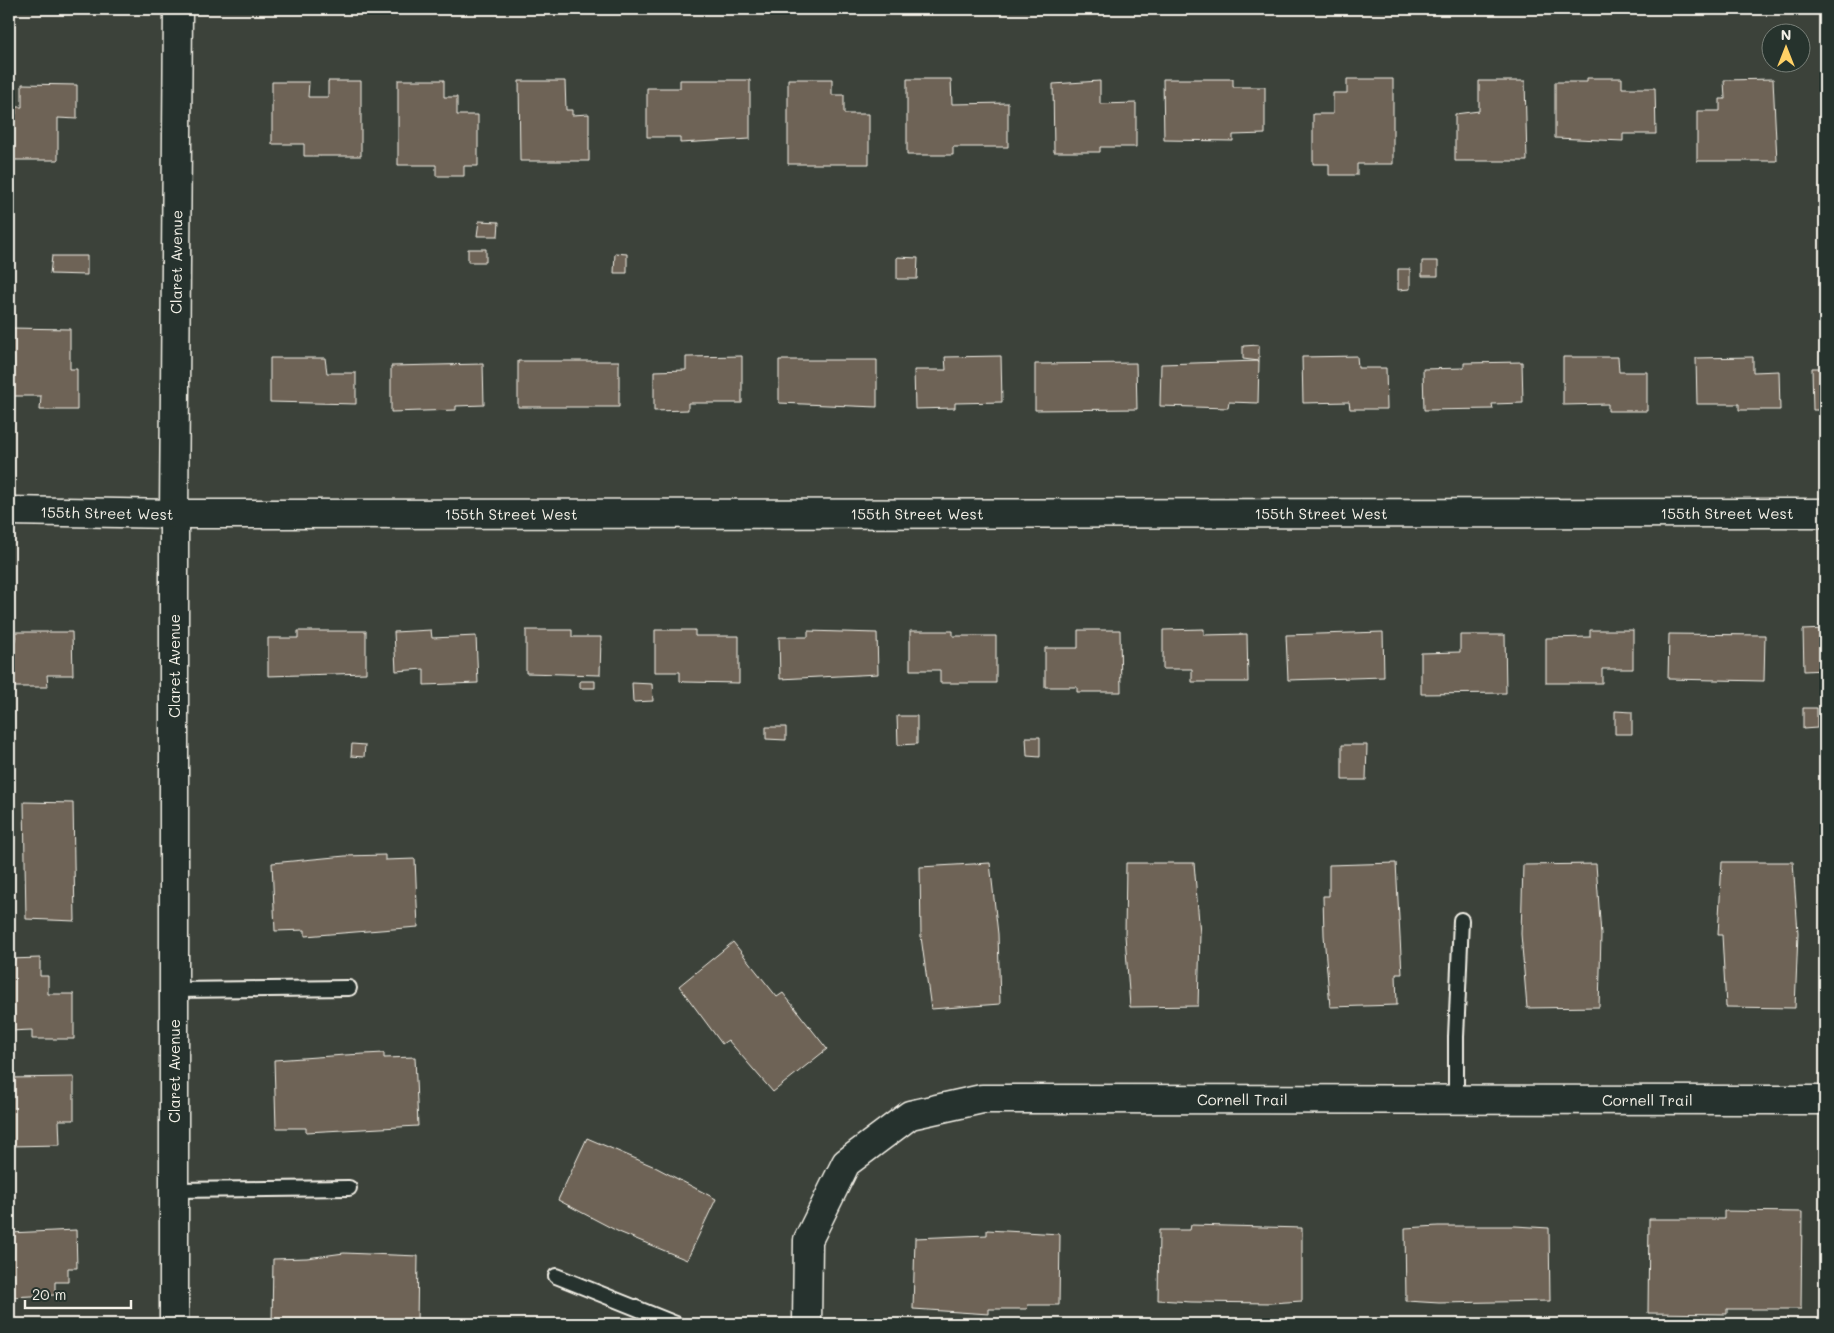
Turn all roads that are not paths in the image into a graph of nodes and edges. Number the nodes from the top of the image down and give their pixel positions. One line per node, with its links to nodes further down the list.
1 (178, 9): 4 (street, Claret Avenue)
2 (9, 511): 4 (street, 155th Street West)
3 (1825, 513): 4 (street, 155th Street West)
4 (174, 514): 7 (street, Claret Avenue)
5 (1461, 920): 8 (lane)
6 (349, 988): 7 (lane)
7 (174, 990): 11 (street, Claret Avenue)
8 (1456, 1099): 9 (street, Cornell Trail); 15 (street, Cornell Trail)
9 (1825, 1100)
10 (349, 1188): 11 (lane)
11 (174, 1190): 13 (street, Claret Avenue)
12 (556, 1276): 14 (lane)
13 (174, 1324)
14 (676, 1324)
15 (807, 1324)

